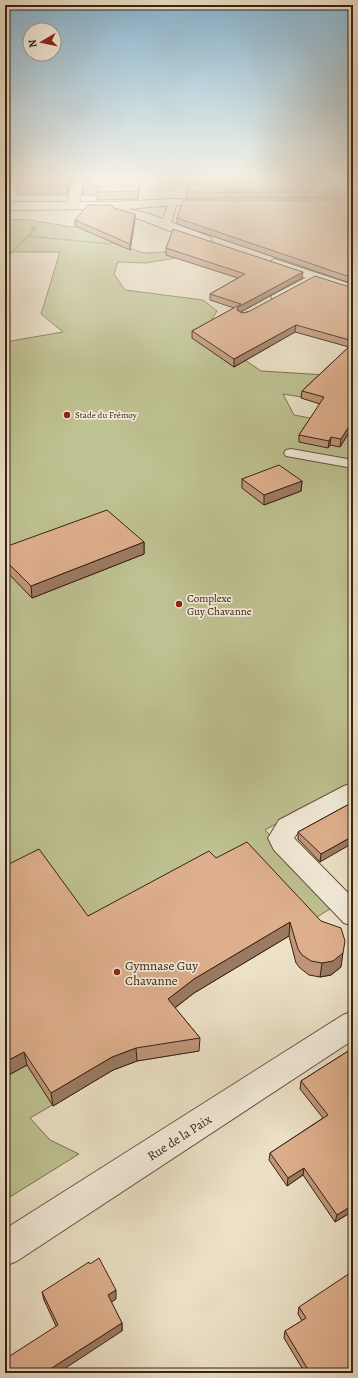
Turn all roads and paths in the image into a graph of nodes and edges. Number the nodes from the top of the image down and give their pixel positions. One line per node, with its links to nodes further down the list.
1 (22, 242): 6 (path)
2 (93, 242): 3 (path)
3 (116, 242)
4 (211, 242): 5 (street)
5 (219, 245)
6 (5, 259)
7 (263, 259): 8 (street)
8 (315, 276): 9 (street); 10 (lane)
9 (353, 289)
10 (266, 302)
11 (292, 453): 12 (lane)
12 (353, 464)
13 (353, 792): 14 (street)
14 (353, 915)
15 (353, 1024): 16 (street, Rue de la Paix)
16 (5, 1249)

